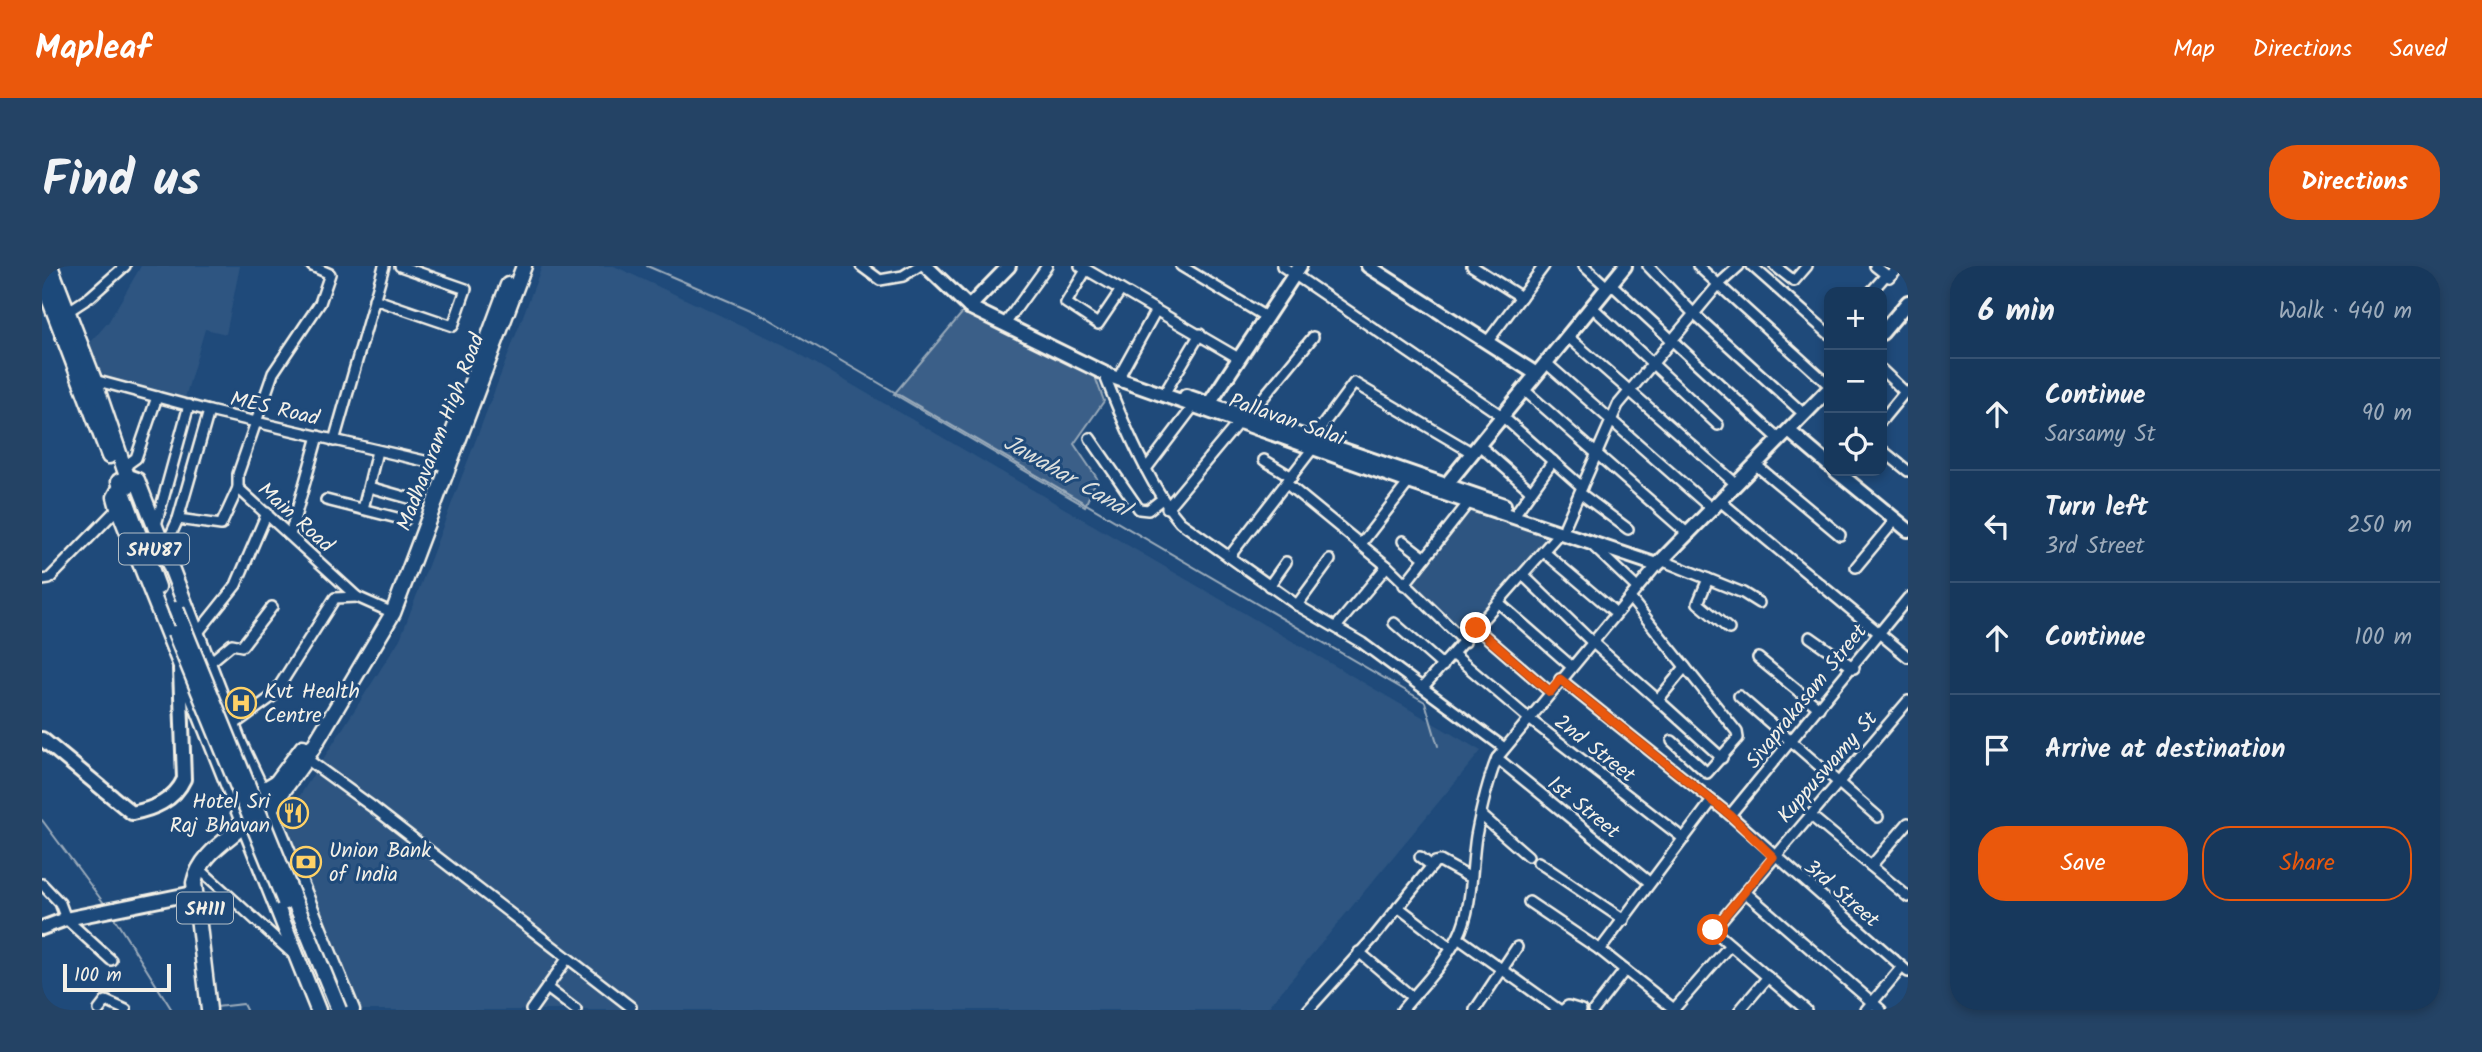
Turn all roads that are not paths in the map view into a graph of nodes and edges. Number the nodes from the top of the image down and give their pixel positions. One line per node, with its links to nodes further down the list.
1 (50, 266): 42 (main road, SHU87)
2 (125, 266): 42 (street)
3 (312, 266): 77 (street, Main Road)
4 (384, 266): 37 (street)
5 (400, 266): 37 (street)
6 (515, 266): 92 (main road)
7 (524, 266): 92 (main road, Madhavaram High Road)
8 (860, 266): 9 (street)
9 (919, 266)
10 (926, 266): 40 (street, Pallavan Salai)
11 (1008, 266): 40 (street)
12 (1047, 266): 45 (street)
13 (1181, 266): 44 (street)
14 (1282, 266): 29 (street)
15 (1368, 266): 51 (street)
16 (1472, 266): 36 (street)
17 (1544, 266): 36 (street)
18 (1584, 266): 32 (street)
19 (1625, 266): 32 (street)
20 (1648, 266): 43 (street)
21 (1698, 266): 33 (street)
22 (1739, 266): 33 (street)
23 (1752, 266): 47 (street)
24 (1774, 266): 25 (street)
25 (1807, 266)
26 (1875, 266): 30 (street)
27 (1900, 266): 30 (street)
28 (1083, 268): 35 (street); 35 (street)
29 (1297, 270): 44 (street); 74 (street)
30 (1886, 275): 34 (street)
31 (42, 281): 96 (main road, SHU87)
32 (1608, 285): 39 (street); 52 (street)
33 (1718, 285): 43 (street); 61 (street)
34 (1875, 287)
35 (1121, 290): 41 (street)
36 (1521, 297): 51 (street)
37 (374, 299): 82 (street)
38 (1908, 302): 46 (street)
39 (1591, 306): 49 (street); 54 (street)
40 (968, 307): 45 (street, Pallavan Salai)
41 (1156, 310): 48 (street); 57 (street)
42 (67, 312): 60 (main road, SHU87)
43 (1694, 314): 52 (street); 73 (street)
44 (1266, 317): 53 (street)
45 (1005, 324): 56 (street, Pallavan Salai)
46 (1887, 327)
47 (1824, 330)
48 (1200, 334): 53 (street); 63 (street)
49 (1567, 336): 55 (street); 62 (street)
50 (1313, 337): 76 (street)
51 (1488, 341): 58 (street)
52 (1670, 341): 54 (street); 79 (street)
53 (1240, 359): 68 (street)
54 (1652, 361): 62 (street); 78 (street)
55 (1545, 362): 58 (street); 75 (street)
56 (1103, 371): 57 (street); 70 (street, Pallavan Salai); 93 (street)
57 (1121, 373): 63 (street)
58 (1535, 373): 64 (street)
59 (1887, 374): 65 (street)
60 (94, 380): 67 (street, MES Road); 96 (main road, SHU87)
61 (1824, 382)
62 (1630, 388): 75 (street); 99 (street)
63 (1167, 389): 68 (street)
64 (1523, 390): 74 (street); 87 (street)
65 (1907, 392): 72 (street)
66 (1824, 393): 73 (street)
67 (157, 397): 69 (street, MES Road); 96 (street)
68 (1209, 404): 76 (street)
69 (189, 405): 71 (street, MES Road); 117 (street)
70 (1193, 407): 76 (street, Pallavan Salai); 93 (street)
71 (209, 411): 77 (street, MES Road); 114 (street)
72 (1887, 414)
73 (1805, 415): 79 (street)
74 (1502, 416): 84 (street); 89 (street)
75 (1612, 419): 87 (street); 109 (street)
76 (1243, 420): 83 (street, Pallavan Salai); 108 (street)
77 (255, 421): 80 (street, MES Road); 102 (street, Main Road)
78 (1718, 425)
79 (1785, 435): 90 (street); 91 (street)
80 (318, 436): 82 (street, MES Road); 122 (street)
81 (1090, 438): 108 (street)
82 (334, 441): 85 (street, MES Road)
83 (1313, 443): 84 (street); 97 (street); 98 (street, Pallavan Salai); 100 (street)
84 (1474, 448): 100 (street); 104 (street)
85 (377, 452): 92 (street, MES Road); 101 (street)
86 (1887, 454): 94 (street)
87 (1597, 455): 103 (street); 121 (street)
88 (1265, 460): 97 (street)
89 (1553, 461): 103 (street); 104 (street)
90 (1824, 462)
91 (1756, 465): 99 (street); 123 (street)
92 (445, 466): 150 (main road, Madhavaram High Road)
93 (1146, 469): 108 (street)
94 (1908, 471)
95 (1842, 476): 115 (street)
96 (123, 477): 110 (main road); 117 (main road); 149 (main road, SHU87)
97 (1289, 481): 126 (street); 129 (street)
98 (1409, 482): 107 (street, Pallavan Salai); 126 (street)
99 (1736, 484): 109 (street)
100 (1446, 485): 112 (street)
101 (369, 487): 105 (street); 111 (street)
102 (238, 488): 113 (street, Main Road); 114 (street)
103 (1581, 490): 118 (street); 119 (street)
104 (1531, 491): 112 (street)
105 (412, 499)
106 (326, 500): 111 (street)
107 (1469, 502): 118 (street, Pallavan Salai); 130 (street)
108 (1165, 504): 129 (street)
109 (1716, 505): 121 (street); 156 (street)
110 (118, 509): 138 (street); 169 (main road)
111 (363, 509): 116 (street)
112 (1518, 510): 118 (street)
113 (267, 513): 122 (street, Main Road); 157 (street)
114 (178, 519): 127 (street)
115 (1896, 519): 120 (street); 135 (street)
116 (405, 520)
117 (156, 525): 127 (main road)
118 (1563, 529): 125 (street, Pallavan Salai); 128 (street); 133 (street)
119 (1628, 529)
120 (1908, 530)
121 (1688, 534): 133 (street)
122 (290, 535): 142 (street, Main Road)
123 (1840, 535)
124 (1403, 541): 130 (street)
125 (1588, 541): 133 (street, Pallavan Salai); 141 (street)
126 (1361, 544): 134 (street)
127 (164, 550): 157 (main road)
128 (1544, 551): 136 (street); 151 (street)
129 (1229, 558): 139 (street)
130 (1425, 558): 140 (street)
131 (1330, 560): 147 (street)
132 (1286, 562): 139 (street)
133 (1659, 563): 137 (street); 141 (street)
134 (1387, 566): 140 (street); 153 (street)
135 (1856, 567)
136 (1524, 576): 145 (street); 160 (street)
137 (1708, 579): 146 (street); 155 (street)
138 (42, 580)
139 (1269, 586): 147 (street)
140 (1404, 586): 159 (street)
141 (1637, 588): 143 (street)
142 (357, 597): 150 (street, Main Road); 178 (street)
143 (1630, 598): 151 (street); 167 (street)
144 (1908, 598): 156 (street, Sivaprakasam Street)
145 (1499, 603): 154 (street); 166 (street)
146 (1759, 603)
147 (1297, 604): 153 (street)
148 (272, 607): 164 (street)
149 (172, 610): 242 (main road, SHU87, bridge); 243 (main road, SHU87, bridge)
150 (390, 612): 185 (main road, Madhavaram High Road)
151 (1616, 613): 160 (street)
152 (1394, 623): 165 (street)
153 (1336, 627): 171 (street)
154 (1476, 628): 159 (street); 172 (street)
155 (1729, 629)
156 (1879, 634): 162 (street); 168 (street, Sivaprakasam Street)
157 (197, 635): 164 (main road)
158 (1810, 637): 168 (street)
159 (1465, 642): 161 (street)
160 (1592, 642): 166 (street); 174 (street)
161 (1454, 655): 165 (street); 177 (street, 2nd Street)
162 (1908, 657)
163 (1758, 658): 176 (street)
164 (208, 664): 178 (main road)
165 (1443, 666): 171 (street)
166 (1571, 666): 170 (street)
167 (1685, 667): 174 (street); 187 (street)
168 (1854, 668): 176 (street, Sivaprakasam Street)
169 (180, 669): 179 (street); 184 (main road)
170 (1560, 679): 172 (street); 190 (street, 3rd Street)
171 (1423, 687): 183 (street)
172 (1550, 692): 177 (street)
173 (1739, 696): 181 (street)
174 (1658, 700): 187 (street)
175 (1908, 701): 188 (street, Kuppuswamy St)
176 (1819, 708): 181 (street, Sivaprakasam Street)
177 (1528, 718): 183 (street); 198 (street, 2nd Street)
178 (232, 726): 182 (main road)
179 (42, 739)
180 (1672, 741): 187 (street)
181 (1792, 742): 188 (street); 193 (street, Sivaprakasam Street)
182 (239, 743): 184 (main road); 189 (main road)
183 (1503, 747): 186 (street)
184 (213, 754): 197 (main road)
185 (302, 757): 189 (main road); 191 (main road); 226 (street)
186 (1497, 758): 192 (street); 209 (street, 1st Street)
187 (1722, 758)
188 (1838, 782): 194 (street, Kuppuswamy St); 195 (street)
189 (262, 792): 191 (main road)
190 (1711, 803): 193 (street, 3rd Street); 198 (street)
191 (270, 809): 199 (main road)
192 (1481, 815): 200 (street); 208 (street)
193 (1730, 815): 202 (street, 3rd Street)
194 (1810, 815): 202 (street, Kuppuswamy St); 205 (street)
195 (1878, 817)
196 (1908, 822): 205 (street)
197 (245, 829): 206 (main road); 207 (main road, SH111); 212 (main road, SH111)
198 (1684, 839): 209 (street)
199 (289, 856): 206 (main road); 244 (main road)
200 (1528, 856)
201 (1420, 857): 204 (street)
202 (1773, 857): 211 (street, Kuppuswamy St); 230 (street, 3rd Street)
203 (1538, 862): 217 (street)
204 (1432, 866): 208 (street); 215 (street)
205 (1871, 866): 213 (street)
206 (260, 869): 225 (main road)
207 (204, 873): 225 (street); 234 (main road, SH111)
208 (1471, 878): 219 (street)
209 (1649, 883): 217 (street)
210 (42, 884): 216 (street)
211 (1745, 892): 220 (street, Kuppuswamy St); 235 (street)
212 (194, 893): 216 (street); 234 (main road, SH111)
213 (1908, 897)
214 (1529, 902): 223 (street)
215 (1398, 907): 221 (street); 224 (street)
216 (66, 919): 218 (street); 227 (street)
217 (1624, 920): 223 (street)
218 (42, 928)
219 (1458, 938): 221 (street); 228 (street)
220 (1730, 945): 231 (street); 238 (street)
221 (1450, 947): 233 (street)
222 (1517, 947): 228 (street)
223 (1600, 950): 229 (street)
224 (1359, 952): 233 (street); 247 (street)
225 (297, 957): 241 (main road)
226 (567, 959): 232 (street); 236 (street)
227 (111, 960)
228 (1504, 969): 237 (street); 249 (street)
229 (1625, 970): 238 (street); 251 (street)
230 (1905, 970): 235 (street)
231 (1768, 977): 252 (street); 253 (street)
232 (547, 988): 245 (street); 246 (street)
233 (1412, 997): 248 (street)
234 (212, 1006)
235 (1869, 1006): 254 (street)
236 (631, 1007)
237 (1563, 1009): 250 (street)
238 (1674, 1009)
239 (99, 1010): 240 (street)
240 (126, 1010)
241 (317, 1010)
242 (330, 1010)
243 (339, 1010)
244 (352, 1010)
245 (531, 1010)
246 (576, 1010)
247 (1308, 1010)
248 (1402, 1010)
249 (1475, 1010)
250 (1581, 1010)
251 (1594, 1010)
252 (1740, 1010)
253 (1805, 1010)
254 (1881, 1010)

